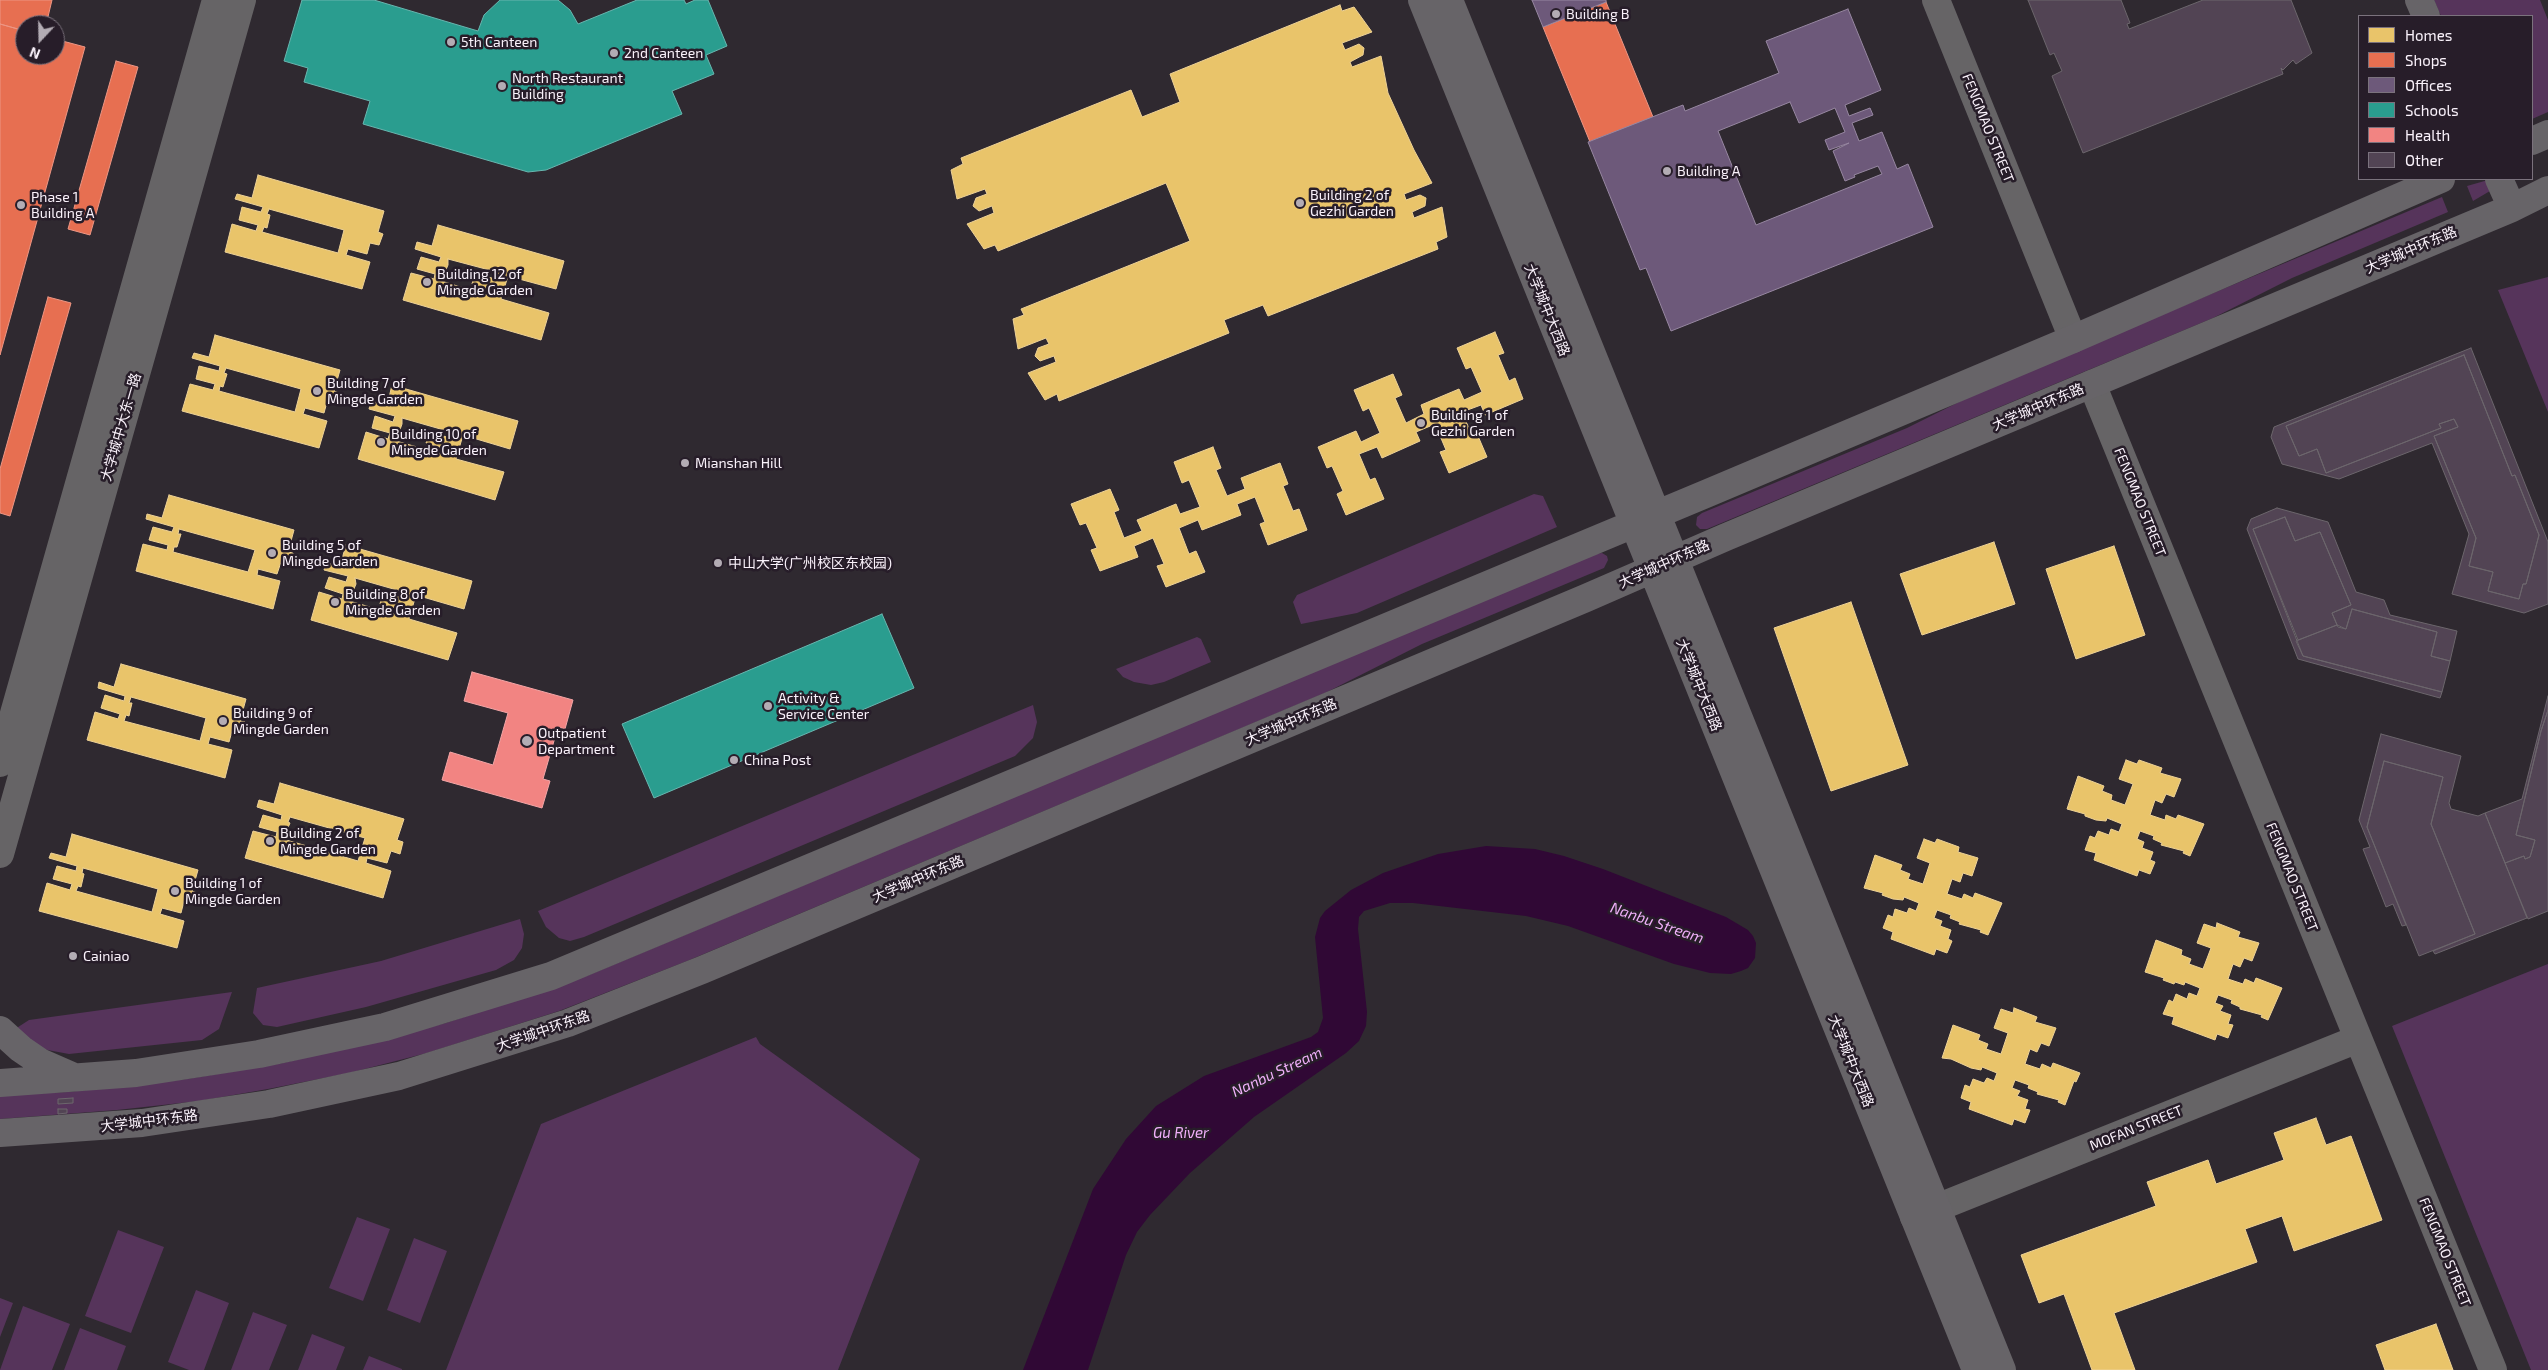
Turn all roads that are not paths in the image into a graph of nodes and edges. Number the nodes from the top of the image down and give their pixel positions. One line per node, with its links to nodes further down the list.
1 (216, 0): 21 (street, 大学城中大东一路)
2 (242, 0): 22 (street, 大学城中大东一路)
3 (1422, 0): 19 (main road, 大学城中大西路)
4 (1449, 0): 19 (main road, 大学城中大西路)
5 (1936, 0): 17 (street, FENGMAO STREET)
6 (2419, 0): 7 (main road)
7 (2426, 15)
8 (2548, 134): 9 (main road)
9 (2533, 141)
10 (2401, 180): 14 (main road)
11 (2439, 180): 14 (main road)
12 (2499, 180): 16 (main road)
13 (2548, 190): 16 (main road, 大学城中环东路)
14 (2379, 205): 17 (main road)
15 (2548, 206): 16 (main road)
16 (2512, 208): 18 (main road, 大学城中环东路)
17 (2073, 338): 19 (main road)
18 (2092, 384): 20 (main road, 大学城中环东路); 24 (street, FENGMAO STREET)
19 (1645, 519): 20 (main road, 大学城中大西路); 25 (main road)
20 (1664, 564): 27 (main road, 大学城中环东路); 28 (main road, 大学城中大西路)
21 (0, 763)
22 (0, 854)
23 (0, 1030): 25 (main road)
24 (2358, 1039): 28 (street, MOFAN STREET); 31 (street, FENGMAO STREET)
25 (78, 1078): 26 (main road)
26 (0, 1083)
27 (0, 1133)
28 (1926, 1212): 29 (main road, 大学城中大西路); 30 (main road, 大学城中大西路)
29 (1976, 1370)
30 (2002, 1370)
31 (2493, 1370)

